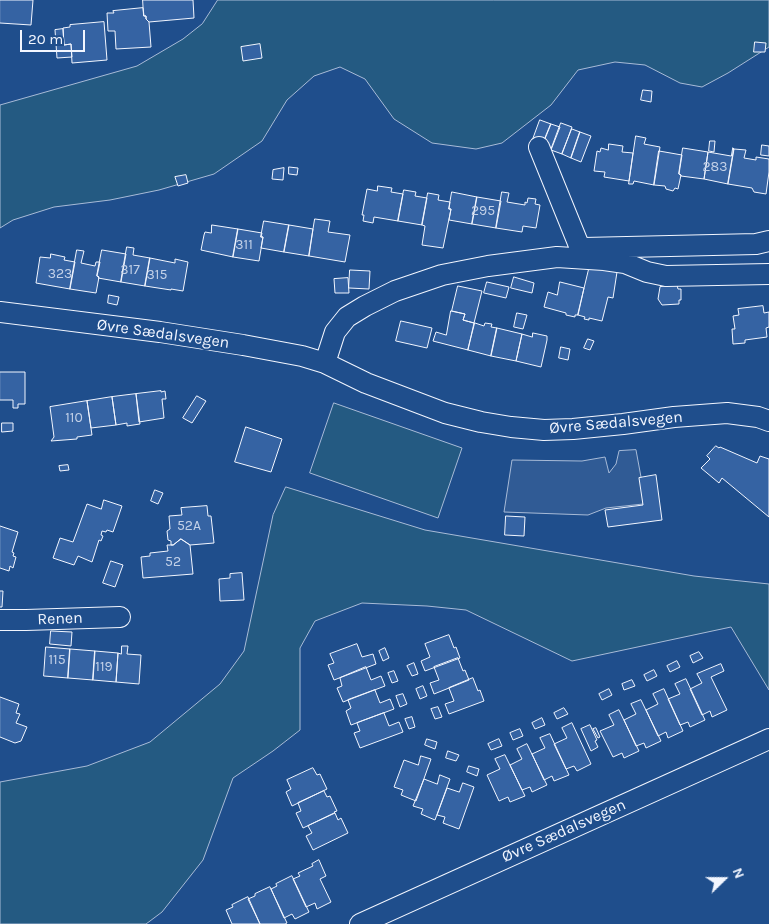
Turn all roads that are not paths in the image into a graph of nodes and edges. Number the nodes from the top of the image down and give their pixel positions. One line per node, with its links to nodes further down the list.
1 (540, 147): 3 (street)
2 (769, 241): 3 (street)
3 (580, 248): 4 (street)
4 (556, 257): 5 (street); 7 (street)
5 (769, 274)
6 (0, 312): 7 (street, Øvre Sædalsvegen)
7 (325, 363): 8 (street, Øvre Sædalsvegen)
8 (769, 421)
9 (120, 617): 10 (street, Renen)
10 (0, 620)
11 (769, 739): 12 (street, Øvre Sædalsvegen)
12 (360, 924)

